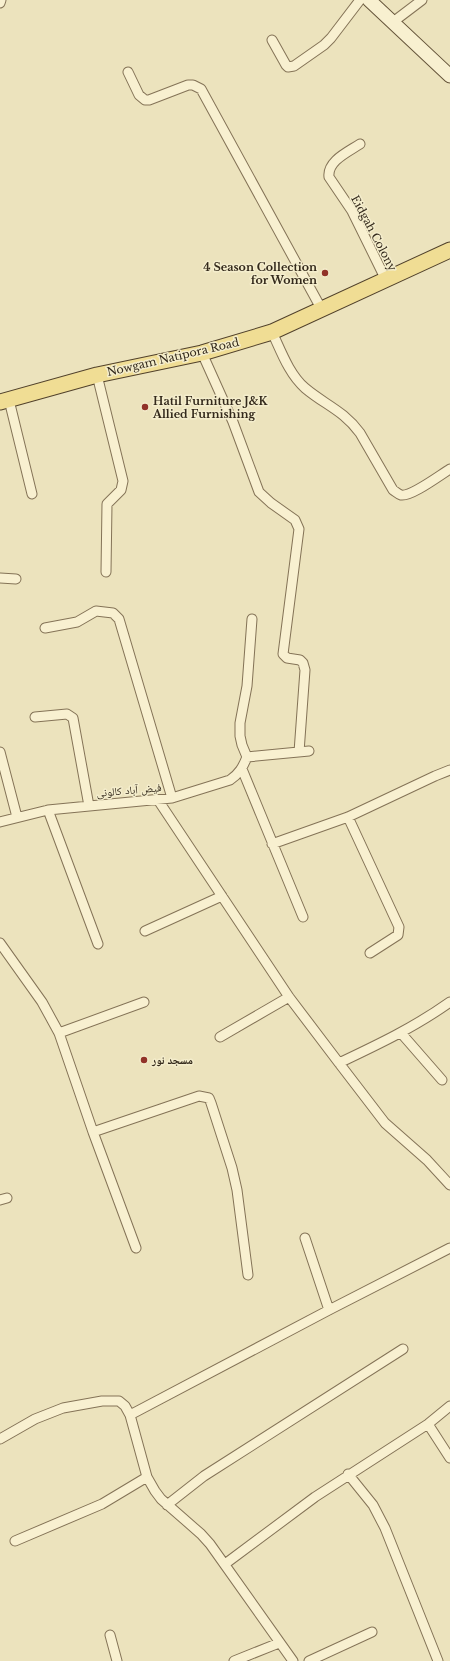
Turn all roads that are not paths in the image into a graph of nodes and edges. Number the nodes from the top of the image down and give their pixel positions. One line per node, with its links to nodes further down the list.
1 (1, 0): 5 (street)
2 (360, 0): 7 (street)
3 (370, 0): 6 (main road)
4 (422, 0): 6 (street)
5 (0, 3)
6 (393, 22): 9 (main road)
7 (272, 40)
8 (128, 72): 13 (street)
9 (450, 76)
10 (360, 144): 12 (street, Eidgah Colony)
11 (450, 250): 12 (main road, Nowgam Natipora Road)
12 (386, 280): 13 (main road, Nowgam Natipora Road)
13 (322, 310): 14 (main road, Nowgam Natipora Road)
14 (272, 332): 15 (main road, Nowgam Natipora Road); 18 (street)
15 (202, 353): 16 (main road, Nowgam Natipora Road); 28 (street)
16 (97, 375): 17 (main road, Nowgam Natipora Road); 20 (street)
17 (4, 401): 19 (street)
18 (450, 469)
19 (32, 494)
20 (106, 572)
21 (0, 578): 22 (street)
22 (16, 579)
23 (252, 620): 29 (street)
24 (45, 628): 32 (street)
25 (35, 718): 34 (street)
26 (309, 751): 28 (street)
27 (0, 752): 36 (street)
28 (299, 752): 29 (street)
29 (248, 758): 30 (street, فیض آباد کالونی)
30 (242, 769): 32 (street, فیض آباد کالونی); 39 (street)
31 (450, 770): 37 (street)
32 (172, 798): 33 (street, فیض آباد کالونی)
33 (158, 800): 34 (street, فیض آباد کالونی); 40 (street)
34 (89, 806): 35 (street, فیض آباد کالونی)
35 (48, 810): 36 (street, فیض آباد کالونی); 44 (street)
36 (17, 817): 38 (street, فیض آباد کالونی)
37 (348, 817): 39 (street); 45 (street)
38 (0, 822)
39 (272, 844): 41 (street)
40 (222, 896): 42 (street); 46 (street)
41 (304, 917)
42 (144, 931)
43 (0, 943): 49 (street)
44 (98, 944)
45 (370, 953)
46 (289, 997): 51 (street); 52 (street)
47 (144, 1002): 49 (street)
48 (450, 1002): 50 (street)
49 (59, 1033): 54 (street)
50 (401, 1033): 52 (street); 53 (street)
51 (220, 1037)
52 (339, 1063): 55 (street)
53 (442, 1080)
54 (93, 1132): 57 (street); 59 (street)
55 (450, 1185)
56 (305, 1238): 60 (street)
57 (136, 1248)
58 (450, 1248): 60 (street)
59 (248, 1275)
60 (329, 1310): 63 (street)
61 (404, 1349): 69 (street)
62 (450, 1406): 64 (street)
63 (130, 1415): 65 (street); 68 (street)
64 (428, 1424): 66 (street); 67 (street)
65 (0, 1439)
66 (450, 1458)
67 (348, 1474): 71 (street); 79 (street)
68 (147, 1477): 69 (street); 70 (street)
69 (167, 1505): 71 (street)
70 (14, 1541)
71 (225, 1564): 74 (street)
72 (372, 1632): 78 (street)
73 (110, 1635): 75 (street)
74 (279, 1644): 76 (street); 77 (street)
75 (116, 1661)
76 (234, 1661)
77 (293, 1661)
78 (309, 1661)
79 (438, 1661)

